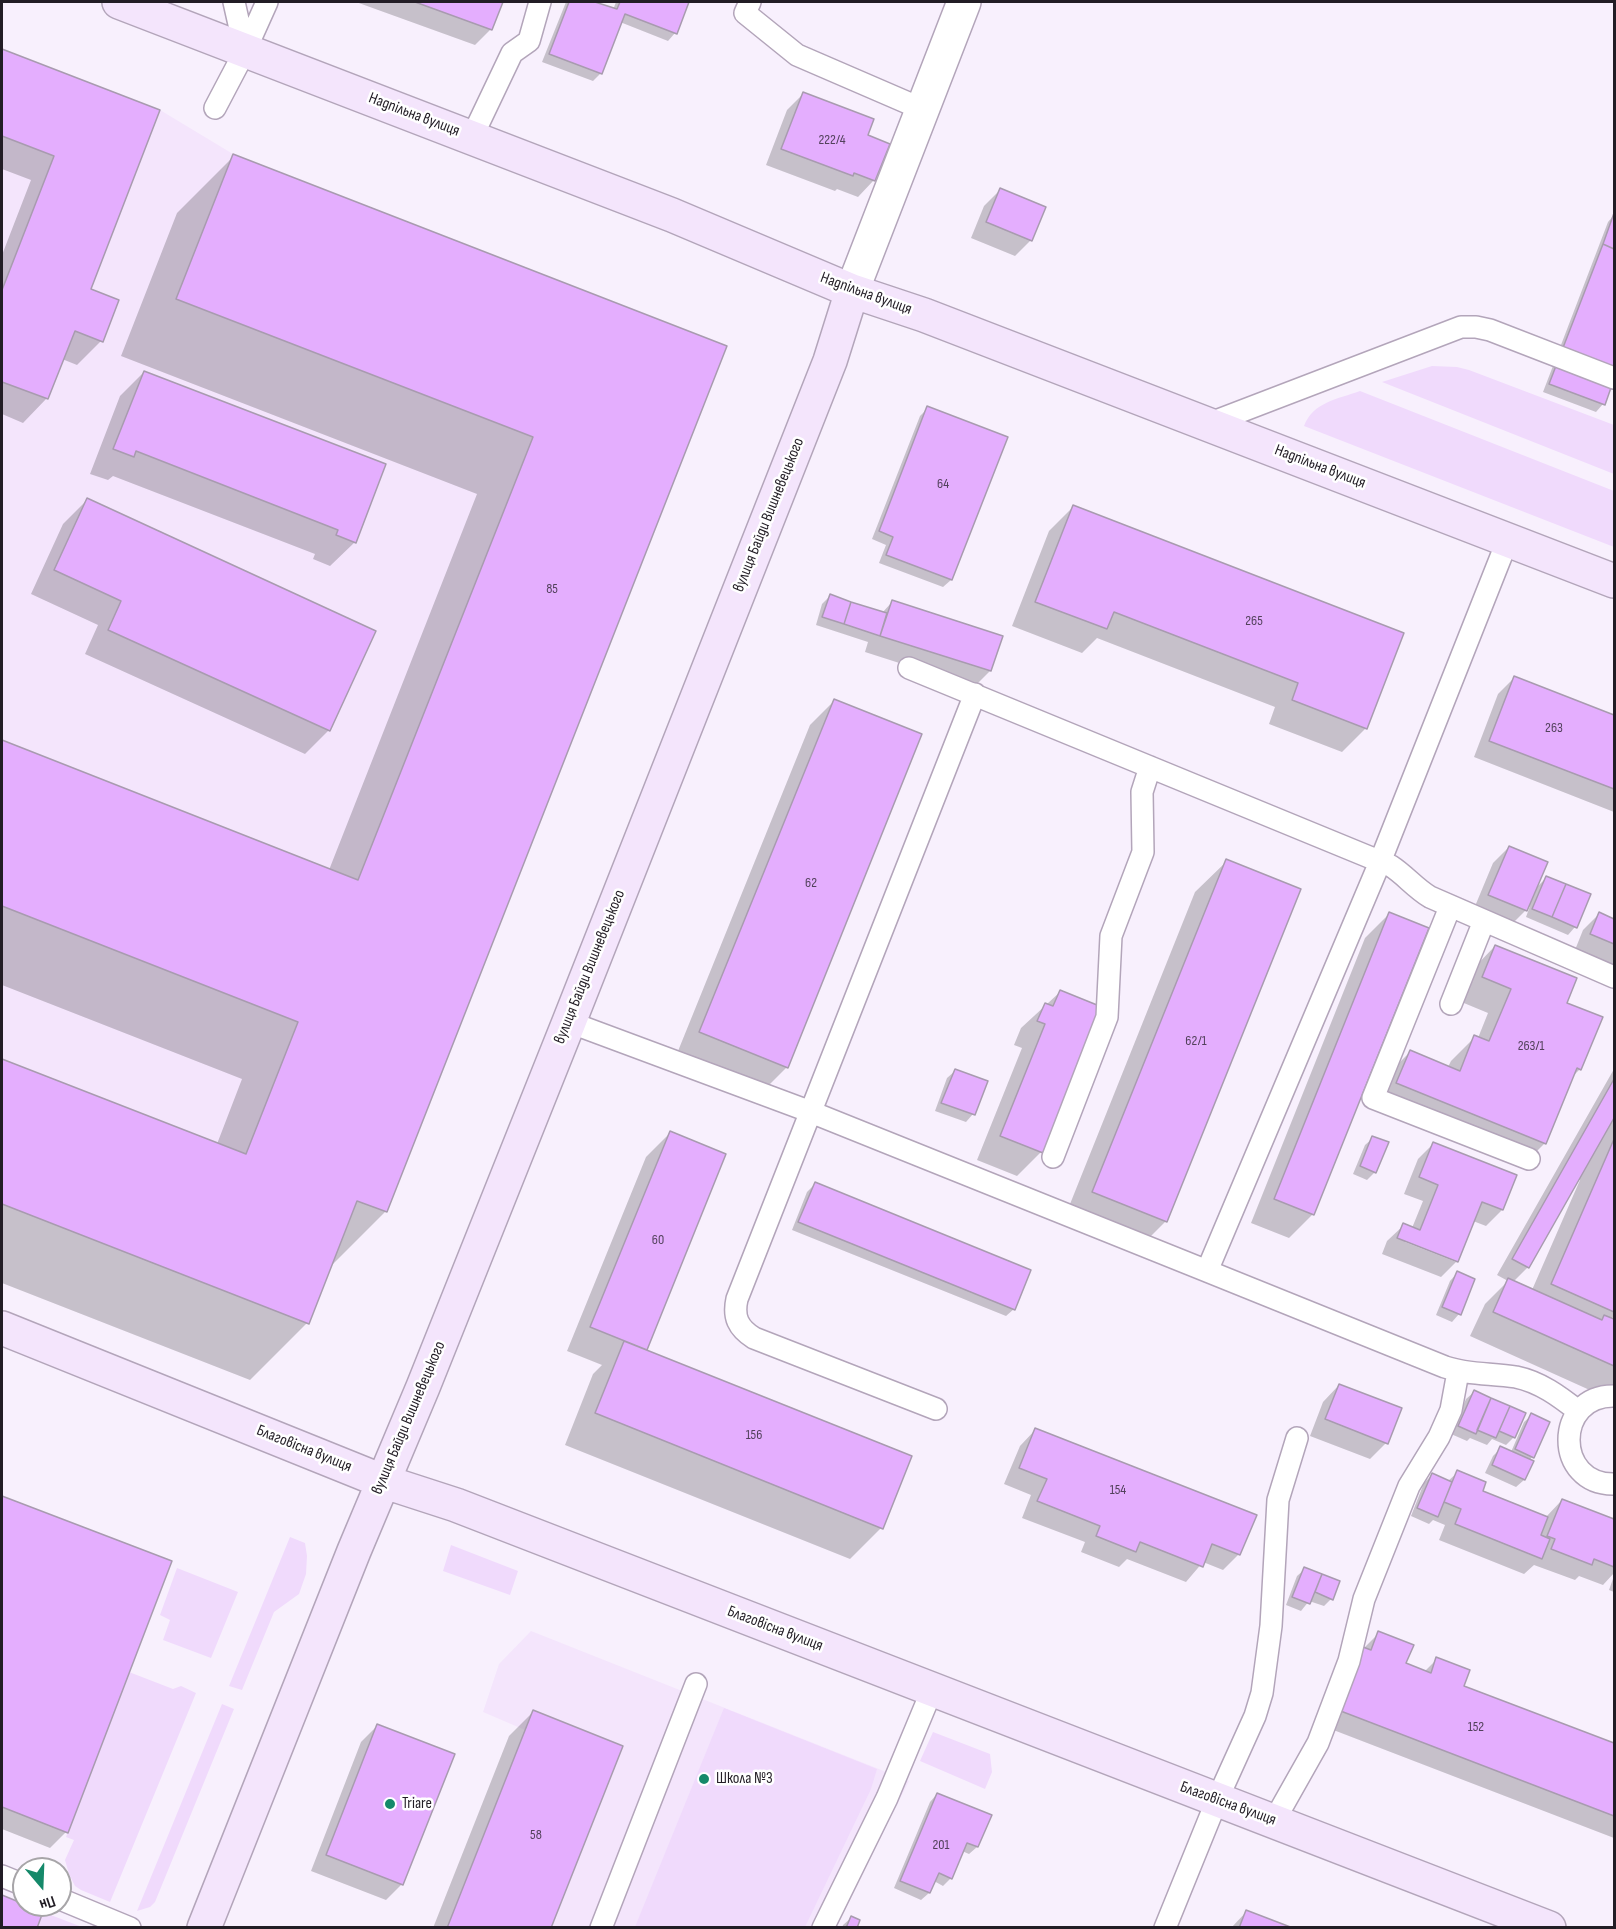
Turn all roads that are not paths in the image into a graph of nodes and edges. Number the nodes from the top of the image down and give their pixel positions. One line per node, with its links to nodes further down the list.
1 (119, 2): 7 (main road, Надпільна вулиця)
2 (234, 2): 7 (lane)
3 (267, 2): 7 (lane)
4 (540, 2): 10 (lane)
5 (750, 2): 9 (lane)
6 (964, 2): 9 (street, вулиця Байди Вишневецького)
7 (246, 51): 8 (lane); 10 (main road, Надпільна вулиця)
8 (215, 108)
9 (922, 109): 11 (street, вулиця Байди Вишневецького)
10 (472, 137): 11 (main road, Надпільна вулиця)
11 (852, 291): 13 (main road, Надпільна вулиця); 24 (main road, вулиця Байди Вишневецького)
12 (1614, 378): 13 (lane)
13 (1208, 424): 14 (main road, Надпільна вулиця)
14 (1508, 539): 15 (main road, Надпільна вулиця); 19 (lane)
15 (1614, 581)
16 (909, 668): 17 (lane)
17 (975, 694): 18 (lane); 25 (lane)
18 (1150, 766): 19 (lane); 26 (lane)
19 (1380, 862): 20 (lane); 28 (lane)
20 (1450, 907): 21 (lane); 27 (lane)
21 (1484, 921): 22 (lane); 23 (lane)
22 (1614, 977)
23 (1451, 1004)
24 (569, 1022): 25 (lane); 35 (main road, вулиця Байди Вишневецького)
25 (811, 1112): 28 (lane); 32 (lane)
26 (1053, 1157)
27 (1528, 1159)
28 (1207, 1271): 30 (lane)
29 (2, 1328): 35 (main road, Благовісна вулиця)
30 (1458, 1372): 33 (lane); 40 (lane)
31 (1614, 1396): 33 (lane)
32 (936, 1409)
33 (1578, 1411): 36 (lane)
34 (1296, 1438): 39 (lane)
35 (382, 1481): 38 (main road, Благовісна вулиця); 43 (main road, вулиця Байди Вишневецького)
36 (1614, 1484)
37 (696, 1684): 44 (lane)
38 (932, 1690): 39 (main road, Благовісна вулиця); 45 (lane)
39 (1217, 1800): 40 (main road, Благовісна вулиця); 46 (lane)
40 (1274, 1821): 47 (main road, Благовісна вулиця)
41 (72, 1904): 42 (lane)
42 (130, 1928)
43 (204, 1928)
44 (601, 1928)
45 (823, 1928)
46 (1165, 1928)
47 (1549, 1928)

